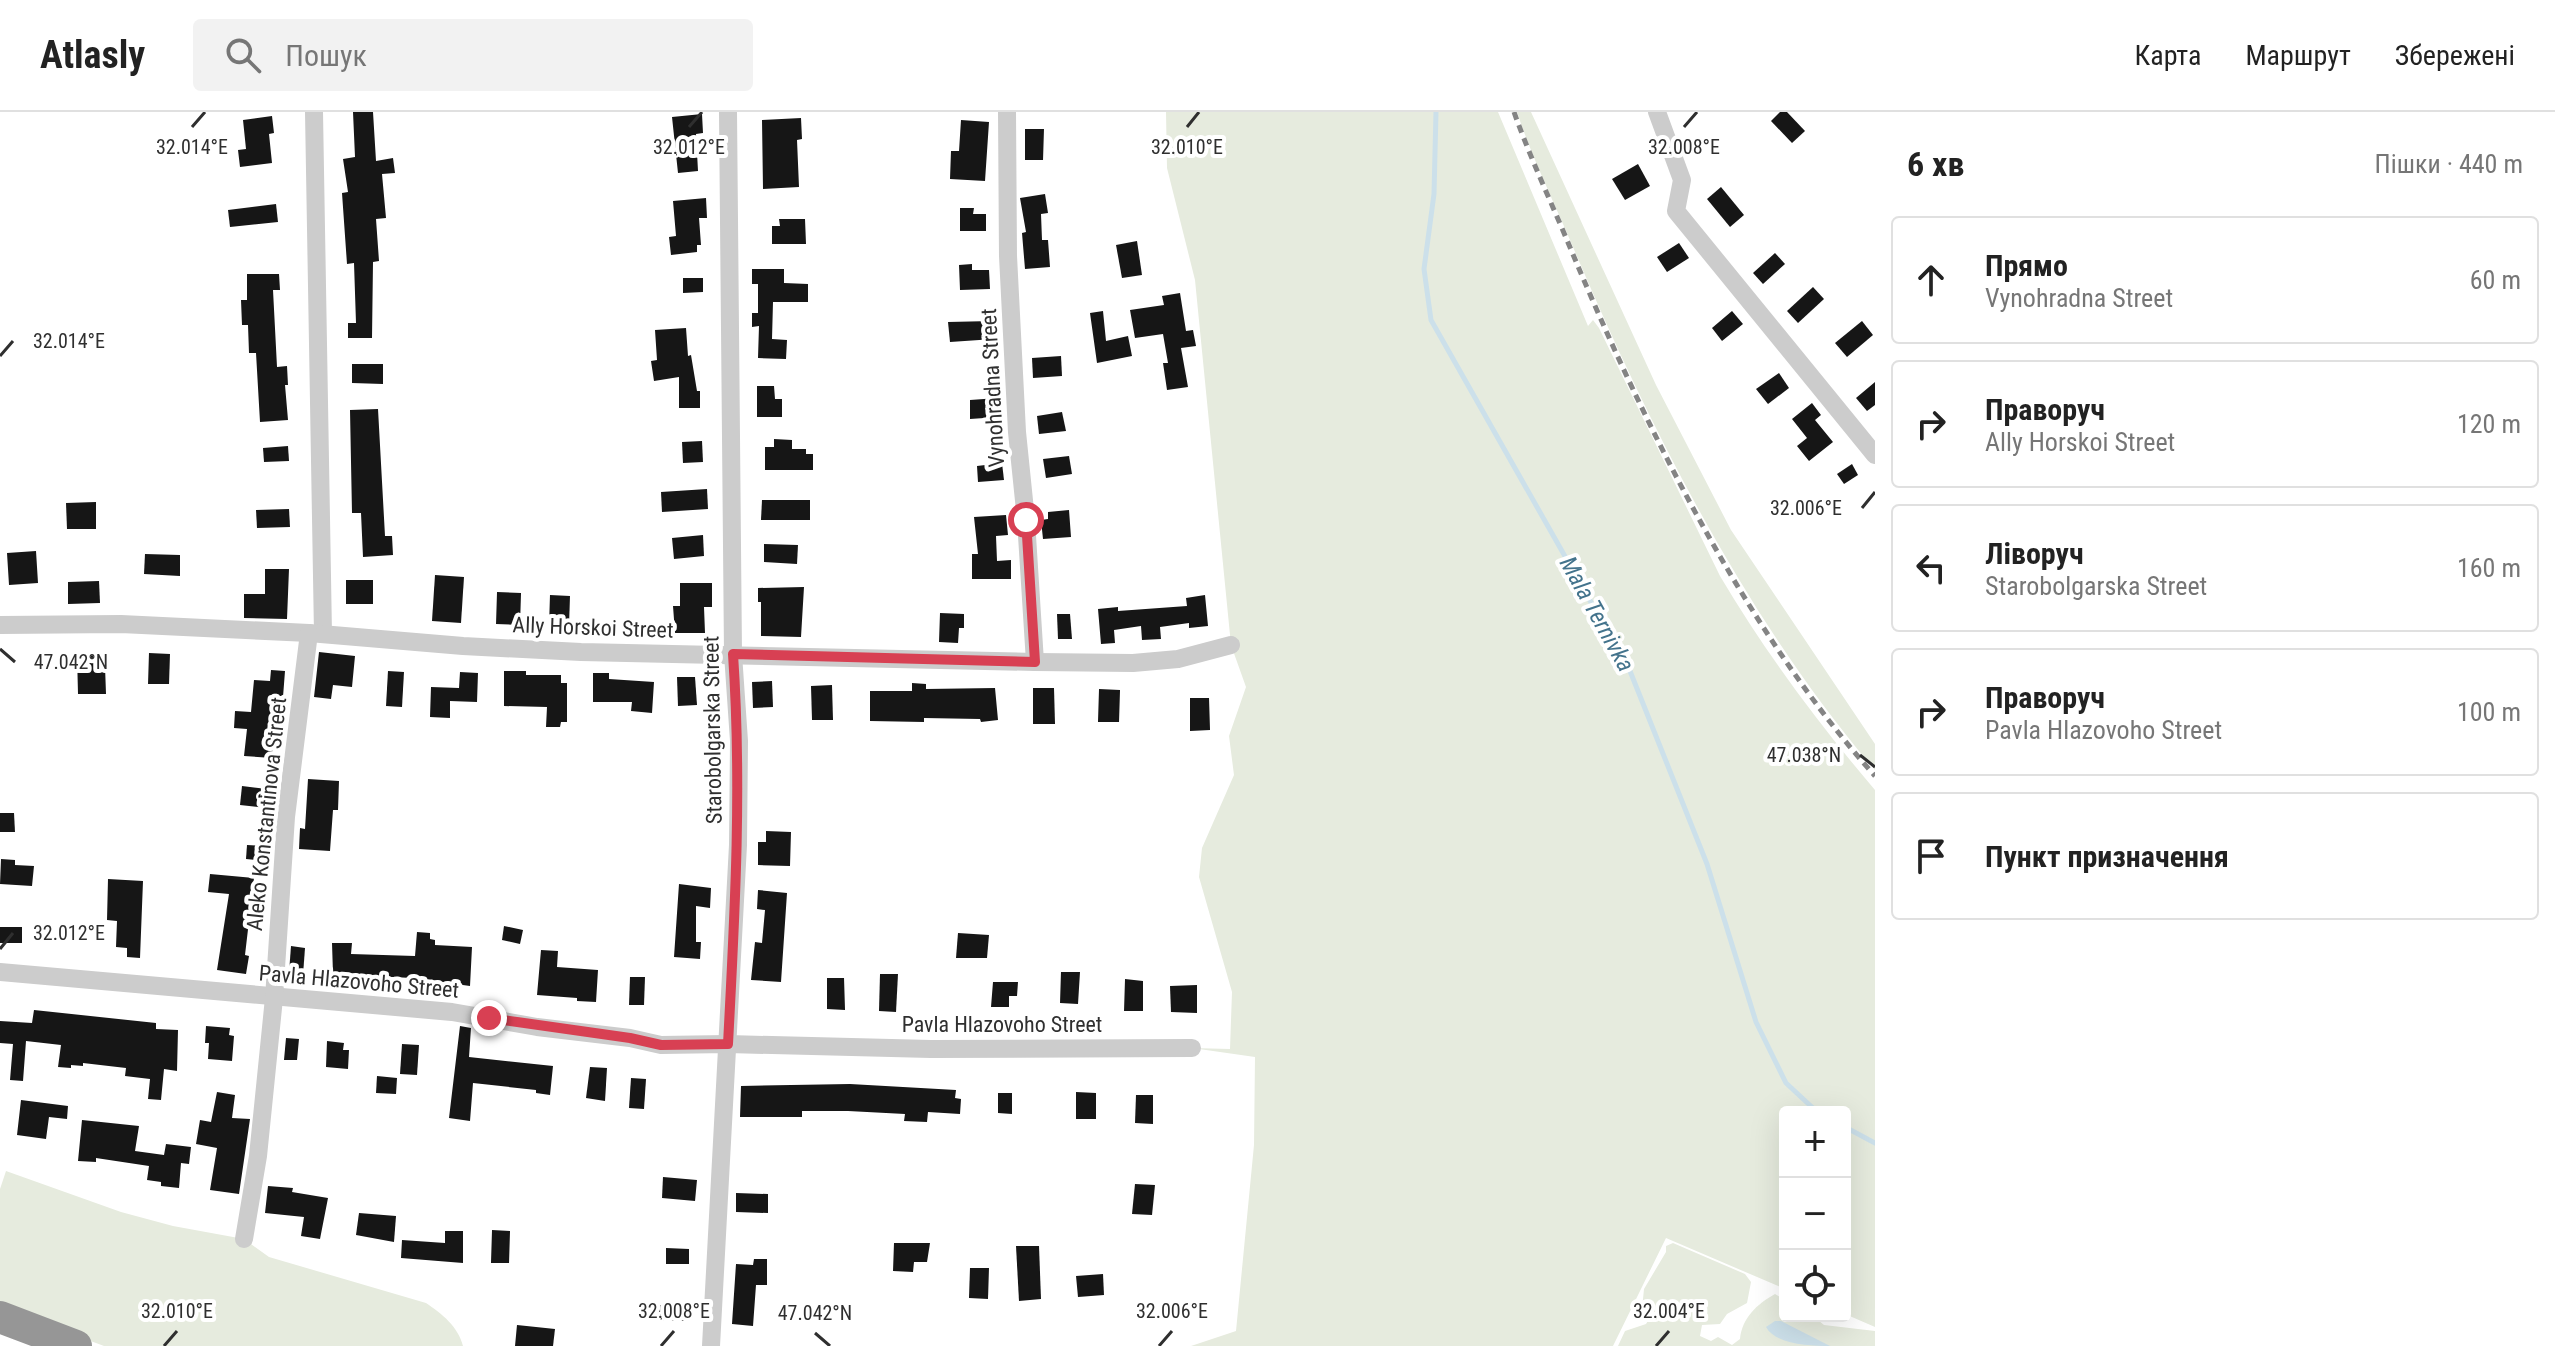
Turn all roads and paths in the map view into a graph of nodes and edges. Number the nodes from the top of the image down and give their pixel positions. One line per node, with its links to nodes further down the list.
1 (314, 112): 7 (street, Aleko Konstantinova Street)
2 (728, 112): 9 (street, Starobolgarska Street)
3 (1007, 112): 10 (street, Vynohradna Street)
4 (1657, 112): 5 (street)
5 (1875, 455)
6 (0, 625): 7 (street, Ally Horskoi Street)
7 (316, 633): 9 (street, Ally Horskoi Street); 12 (street, Aleko Konstantinova Street)
8 (1231, 645): 10 (street, Ally Horskoi Street)
9 (733, 654): 10 (street, Ally Horskoi Street); 13 (street, Starobolgarska Street)
10 (1035, 662)
11 (0, 972): 12 (street, Pavla Hlazovoho Street)
12 (274, 998): 13 (street, Pavla Hlazovoho Street); 15 (street, Aleko Konstantinova Street)
13 (728, 1044): 14 (street, Pavla Hlazovoho Street); 18 (street, Starobolgarska Street)
14 (1192, 1048)
15 (244, 1239)
16 (0, 1317): 17 (highway)
17 (76, 1346)
18 (711, 1346)

